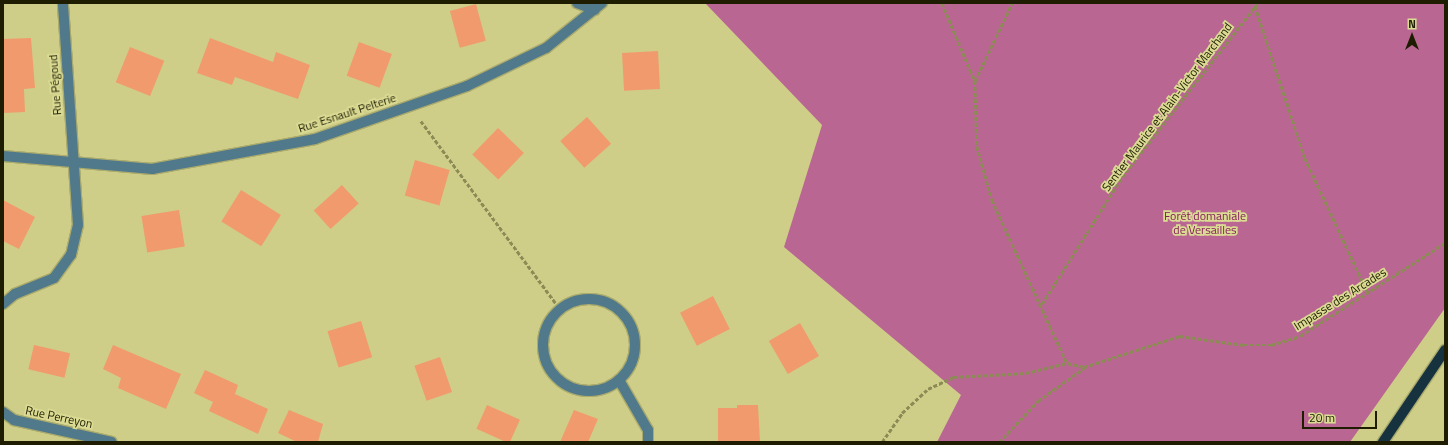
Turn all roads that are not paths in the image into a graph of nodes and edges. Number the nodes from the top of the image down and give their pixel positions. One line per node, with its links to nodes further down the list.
1 (63, 3): 5 (street, Rue Pégoud)
2 (577, 3): 3 (street)
3 (599, 6): 5 (street, Rue Esnault Pelterie)
4 (3, 156): 5 (street, Rue Esnault Pelterie)
5 (74, 164): 6 (street)
6 (3, 304)
7 (1445, 350): 12 (main road)
8 (620, 380): 8 (street); 11 (street)
9 (3, 412): 10 (street, Rue Perreyon)
10 (112, 442)
11 (648, 442)
12 (1383, 442)

